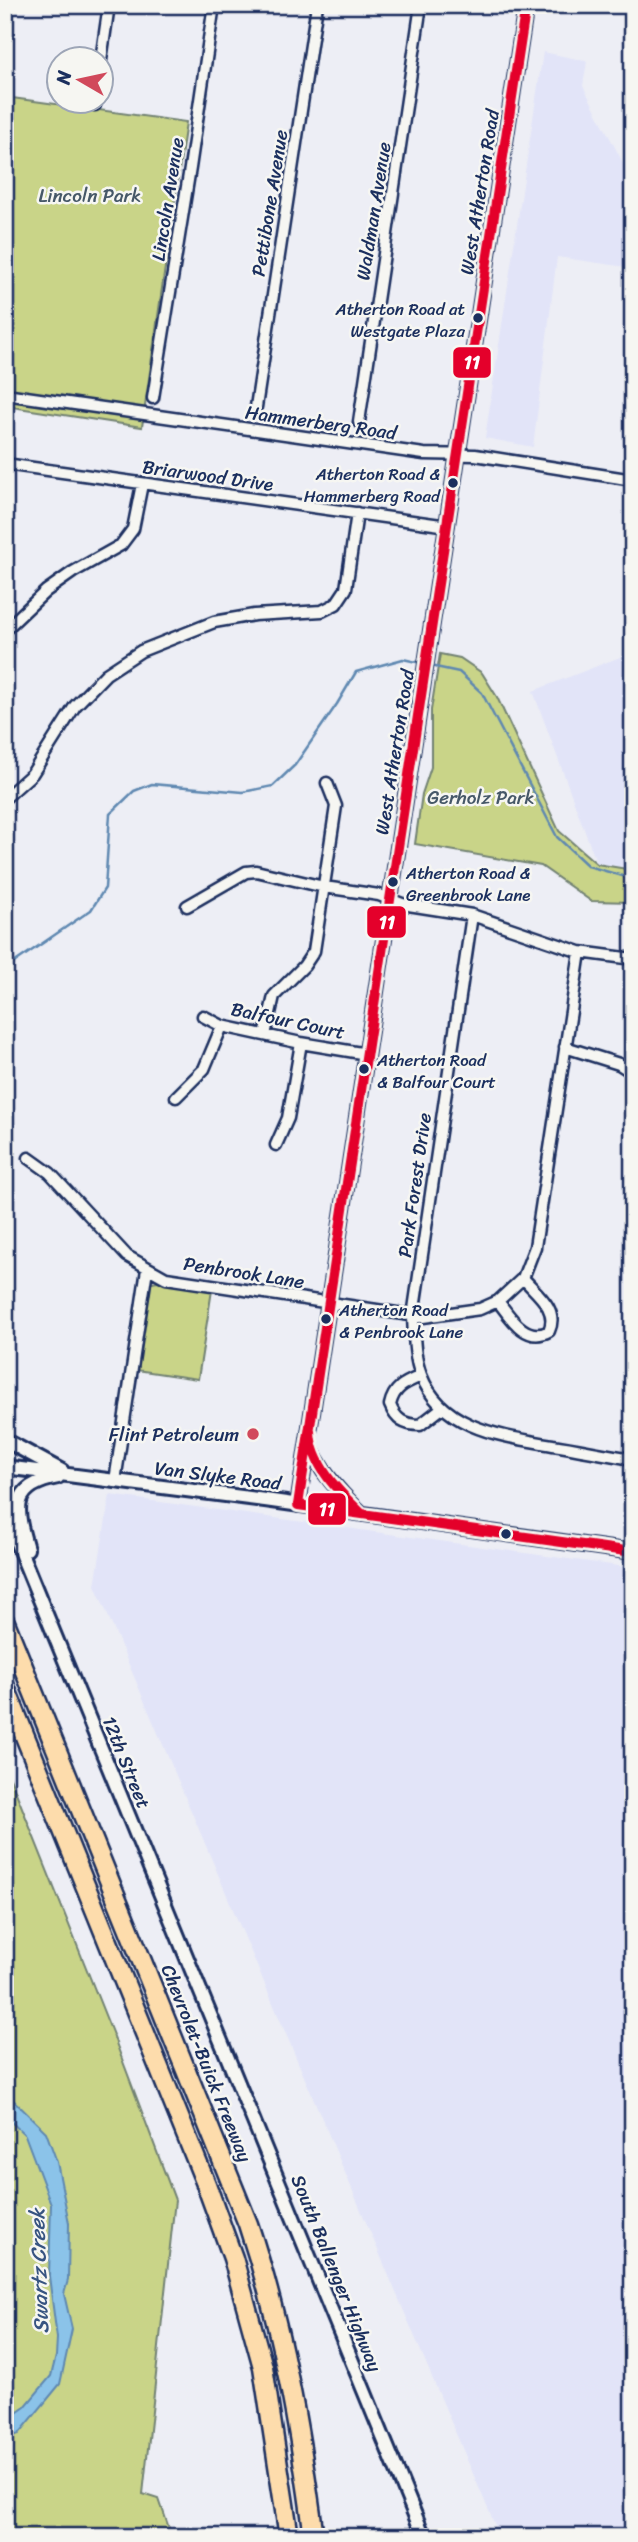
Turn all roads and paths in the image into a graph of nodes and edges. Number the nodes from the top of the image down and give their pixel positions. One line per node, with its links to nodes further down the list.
1 (6, 5): 7 (street)
2 (109, 5): 8 (street)
3 (214, 5): 10 (street, Lincoln Avenue)
4 (317, 5): 11 (street, Pettibone Avenue)
5 (421, 5): 12 (street, Waldman Avenue)
6 (526, 5): 13 (street, West Atherton Road)
7 (5, 14)
8 (103, 46)
9 (5, 394): 13 (street, Hammerberg Road)
10 (153, 398)
11 (256, 407)
12 (359, 422)
13 (459, 456): 15 (street, Hammerberg Road); 18 (street, West Atherton Road)
14 (5, 464): 16 (street, Briarwood Drive)
15 (633, 480)
16 (142, 484): 17 (street, Briarwood Drive); 19 (street)
17 (357, 513): 18 (street, Briarwood Drive); 21 (street)
18 (448, 526): 23 (street, West Atherton Road)
19 (5, 630)
20 (327, 783): 22 (street)
21 (5, 798)
22 (324, 887): 23 (street); 24 (street); 30 (street)
23 (391, 900): 25 (street); 33 (street, West Atherton Road)
24 (187, 906)
25 (472, 915): 26 (street); 42 (street, Park Forest Drive)
26 (580, 951): 27 (street); 32 (street, Penbrook Lane)
27 (633, 959)
28 (202, 1016): 29 (street, Balfour Court)
29 (222, 1026): 30 (street, Balfour Court); 35 (street)
30 (265, 1035): 31 (street, Balfour Court)
31 (301, 1043): 33 (street, Balfour Court); 36 (street)
32 (565, 1048): 34 (street); 39 (street, Penbrook Lane)
33 (367, 1054): 41 (street, West Atherton Road)
34 (633, 1073)
35 (176, 1097)
36 (276, 1145)
37 (29, 1158): 38 (street, Penbrook Lane)
38 (147, 1269): 41 (street, Penbrook Lane); 50 (street)
39 (523, 1278): 40 (street, Penbrook Lane); 40 (street)
40 (498, 1301): 42 (street, Penbrook Lane)
41 (330, 1303): 42 (street, Penbrook Lane); 46 (street, West Atherton Road)
42 (412, 1316): 43 (street, Park Forest Drive)
43 (421, 1376): 44 (street, Park Forest Drive); 44 (street)
44 (442, 1408): 47 (street, Park Forest Drive)
45 (5, 1440): 49 (street)
46 (309, 1441): 51 (street, West Atherton Road); 53 (street)
47 (633, 1459)
48 (5, 1467): 49 (street, Van Slyke Road)
49 (68, 1475): 50 (street, Van Slyke Road); 55 (street)
50 (115, 1481): 51 (street, Van Slyke Road)
51 (298, 1505): 53 (street, Van Slyke Road)
52 (5, 1514): 55 (street, 12th Street)
53 (362, 1514): 54 (street, Van Slyke Road)
54 (633, 1552)
55 (47, 1619): 58 (street, 12th Street)
56 (5, 1622): 59 (highway, Chevrolet-Buick Freeway)
57 (5, 1687): 60 (highway)
58 (214, 2024): 61 (street, South Ballenger Highway)
59 (314, 2533)
60 (289, 2537)
61 (424, 2537)

